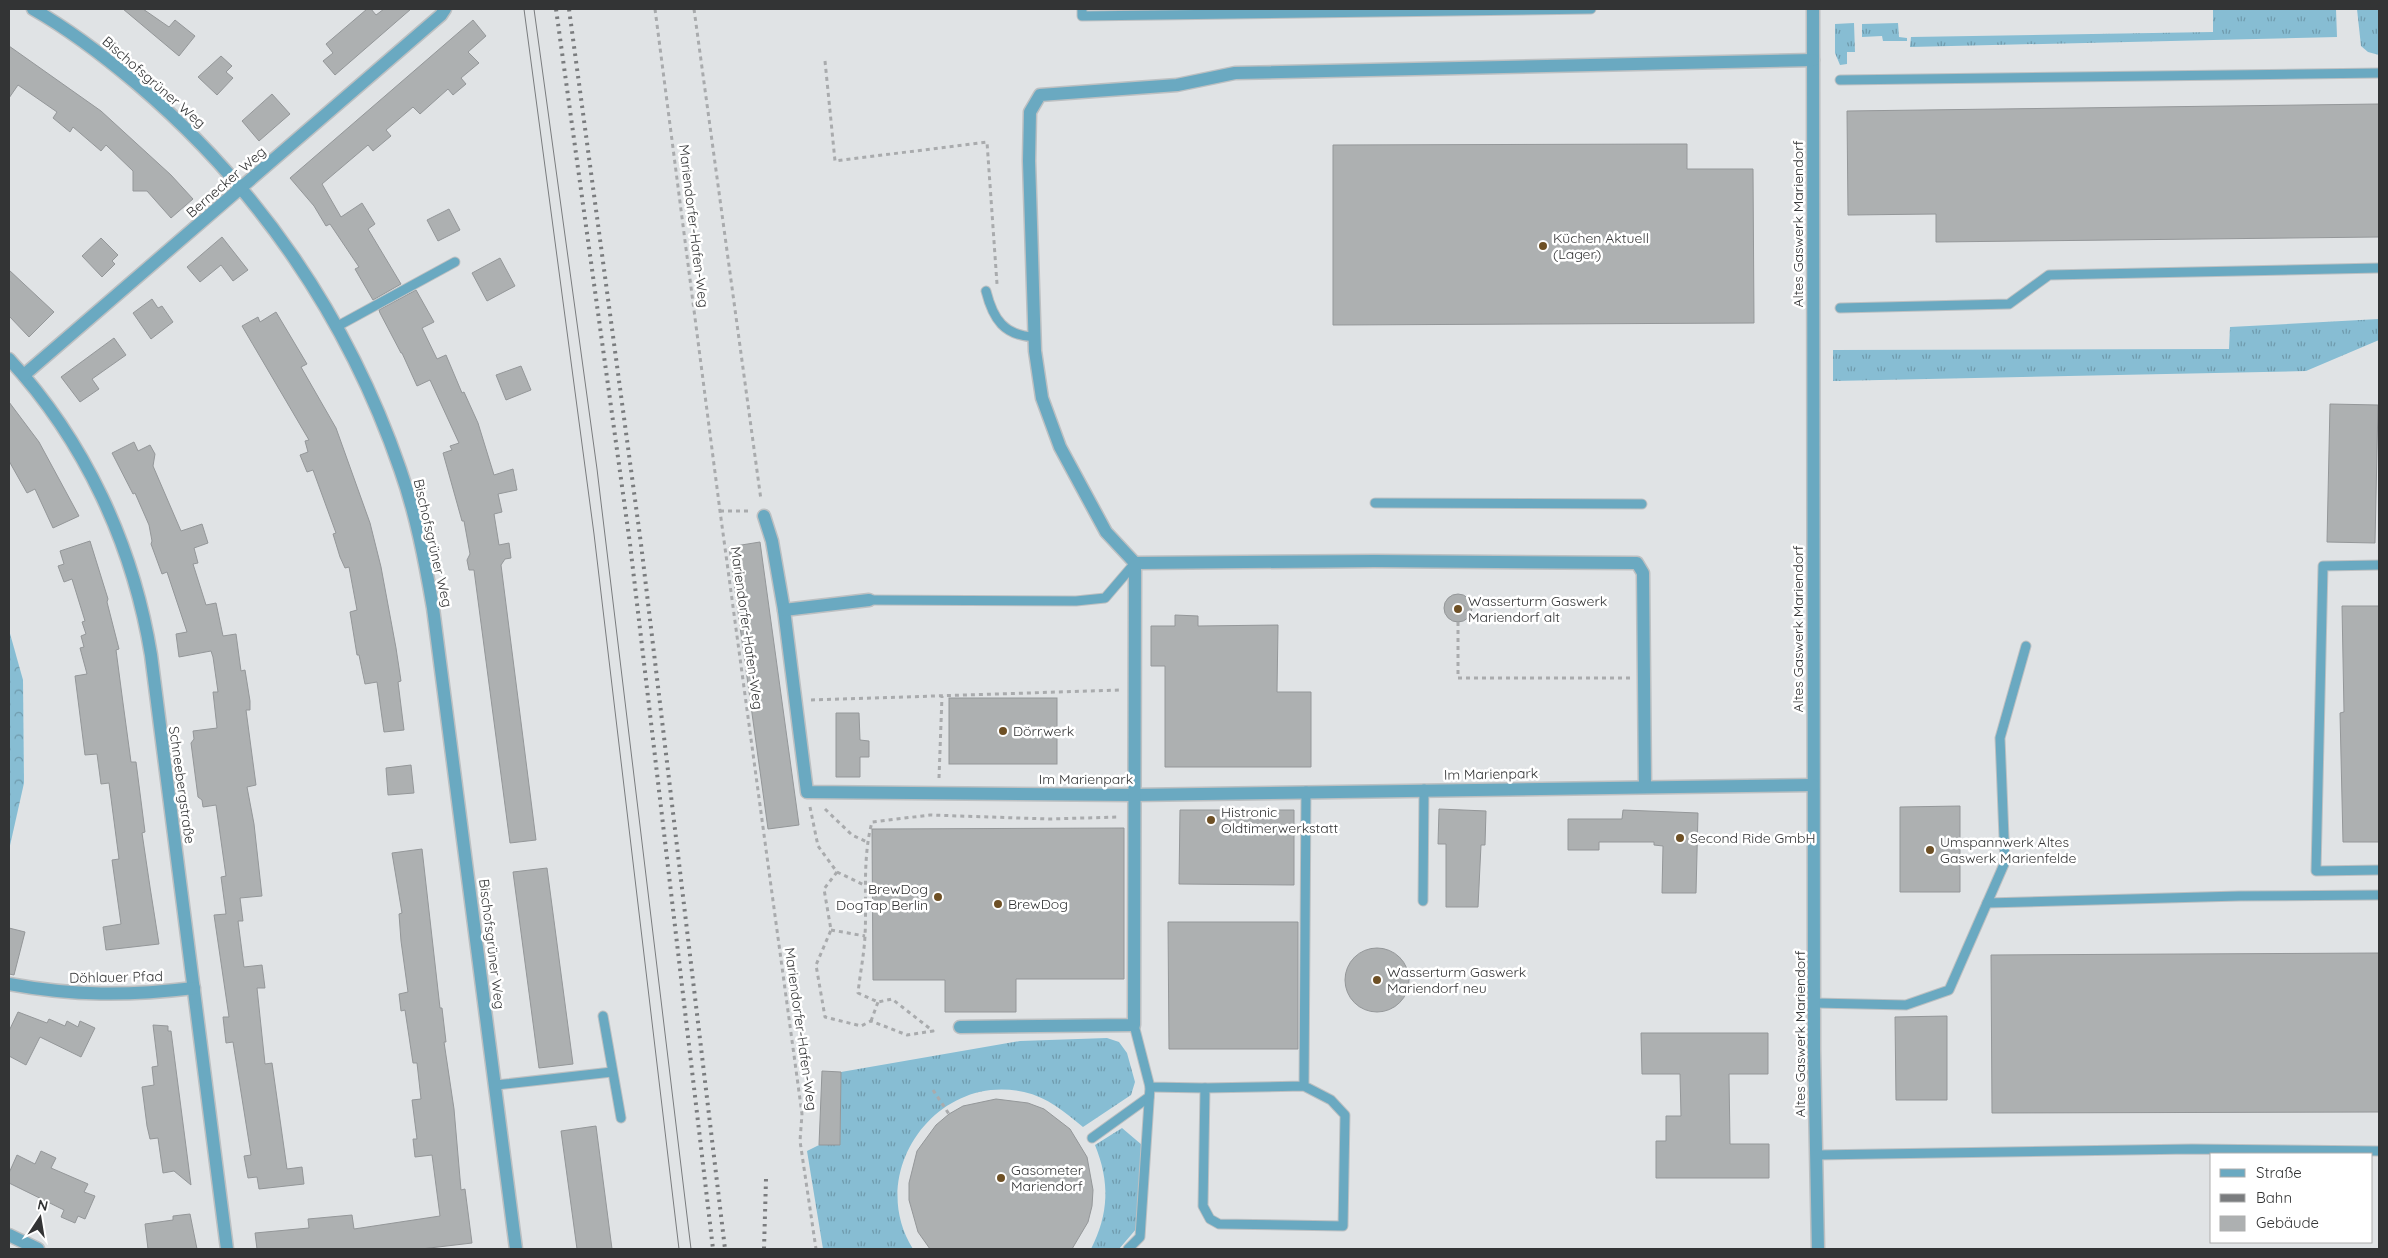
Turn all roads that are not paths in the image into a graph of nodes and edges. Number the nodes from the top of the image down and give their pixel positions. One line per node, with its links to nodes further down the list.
1 (33, 9): 9 (street, Bischofsgrüner Weg)
2 (445, 9): 9 (street, Bernecker Weg)
3 (1082, 9): 4 (lane)
4 (1591, 9)
5 (1813, 9): 6 (street, Altes Gaswerk Mariendorf)
6 (1813, 60): 15 (street); 26 (street, Altes Gaswerk Mariendorf)
7 (2379, 73): 8 (lane)
8 (1840, 80)
9 (242, 188): 14 (street, Bischofsgrüner Weg); 17 (street, Bernecker Weg)
10 (455, 262): 14 (lane)
11 (2379, 268): 13 (lane)
12 (986, 291): 15 (lane)
13 (1840, 308)
14 (336, 327): 42 (street, Bischofsgrüner Weg)
15 (1035, 337): 21 (street)
16 (9, 359): 17 (street, Schneebergstraße)
17 (24, 376): 36 (street, Schneebergstraße)
18 (1375, 504): 19 (lane)
19 (1642, 504)
20 (764, 516): 24 (street)
21 (1135, 563): 23 (lane); 27 (street); 30 (street)
22 (2379, 565): 31 (lane)
23 (868, 600): 24 (street)
24 (784, 610): 30 (street, Im Marienpark)
25 (2026, 646): 34 (lane)
26 (1814, 785): 27 (street, Im Marienpark); 37 (street, Altes Gaswerk Mariendorf)
27 (1645, 787): 28 (street, Im Marienpark)
28 (1424, 790): 29 (street, Im Marienpark); 33 (lane)
29 (1306, 791): 30 (street, Im Marienpark); 43 (lane)
30 (1133, 806): 39 (street)
31 (2379, 870)
32 (2379, 895): 34 (lane)
33 (1423, 901)
34 (1987, 902): 37 (lane)
35 (9, 984): 36 (street, Döhlauer Pfad)
36 (194, 988): 53 (street, Schneebergstraße)
37 (1815, 1003): 50 (street, Altes Gaswerk Mariendorf)
38 (603, 1016): 41 (lane)
39 (1134, 1025): 40 (street); 44 (lane)
40 (960, 1027)
41 (612, 1072): 42 (lane); 47 (lane)
42 (496, 1085): 54 (street, Bischofsgrüner Weg)
43 (1304, 1086): 45 (lane); 45 (lane)
44 (1150, 1087): 45 (lane); 46 (lane)
45 (1205, 1088)
46 (1149, 1097): 48 (lane); 55 (lane)
47 (621, 1118)
48 (1092, 1138)
49 (2379, 1151): 50 (lane)
50 (1816, 1155): 56 (street, Altes Gaswerk Mariendorf)
51 (9, 1235): 52 (street)
52 (38, 1249)
53 (227, 1249)
54 (516, 1249)
55 (1128, 1249)
56 (1818, 1249)

